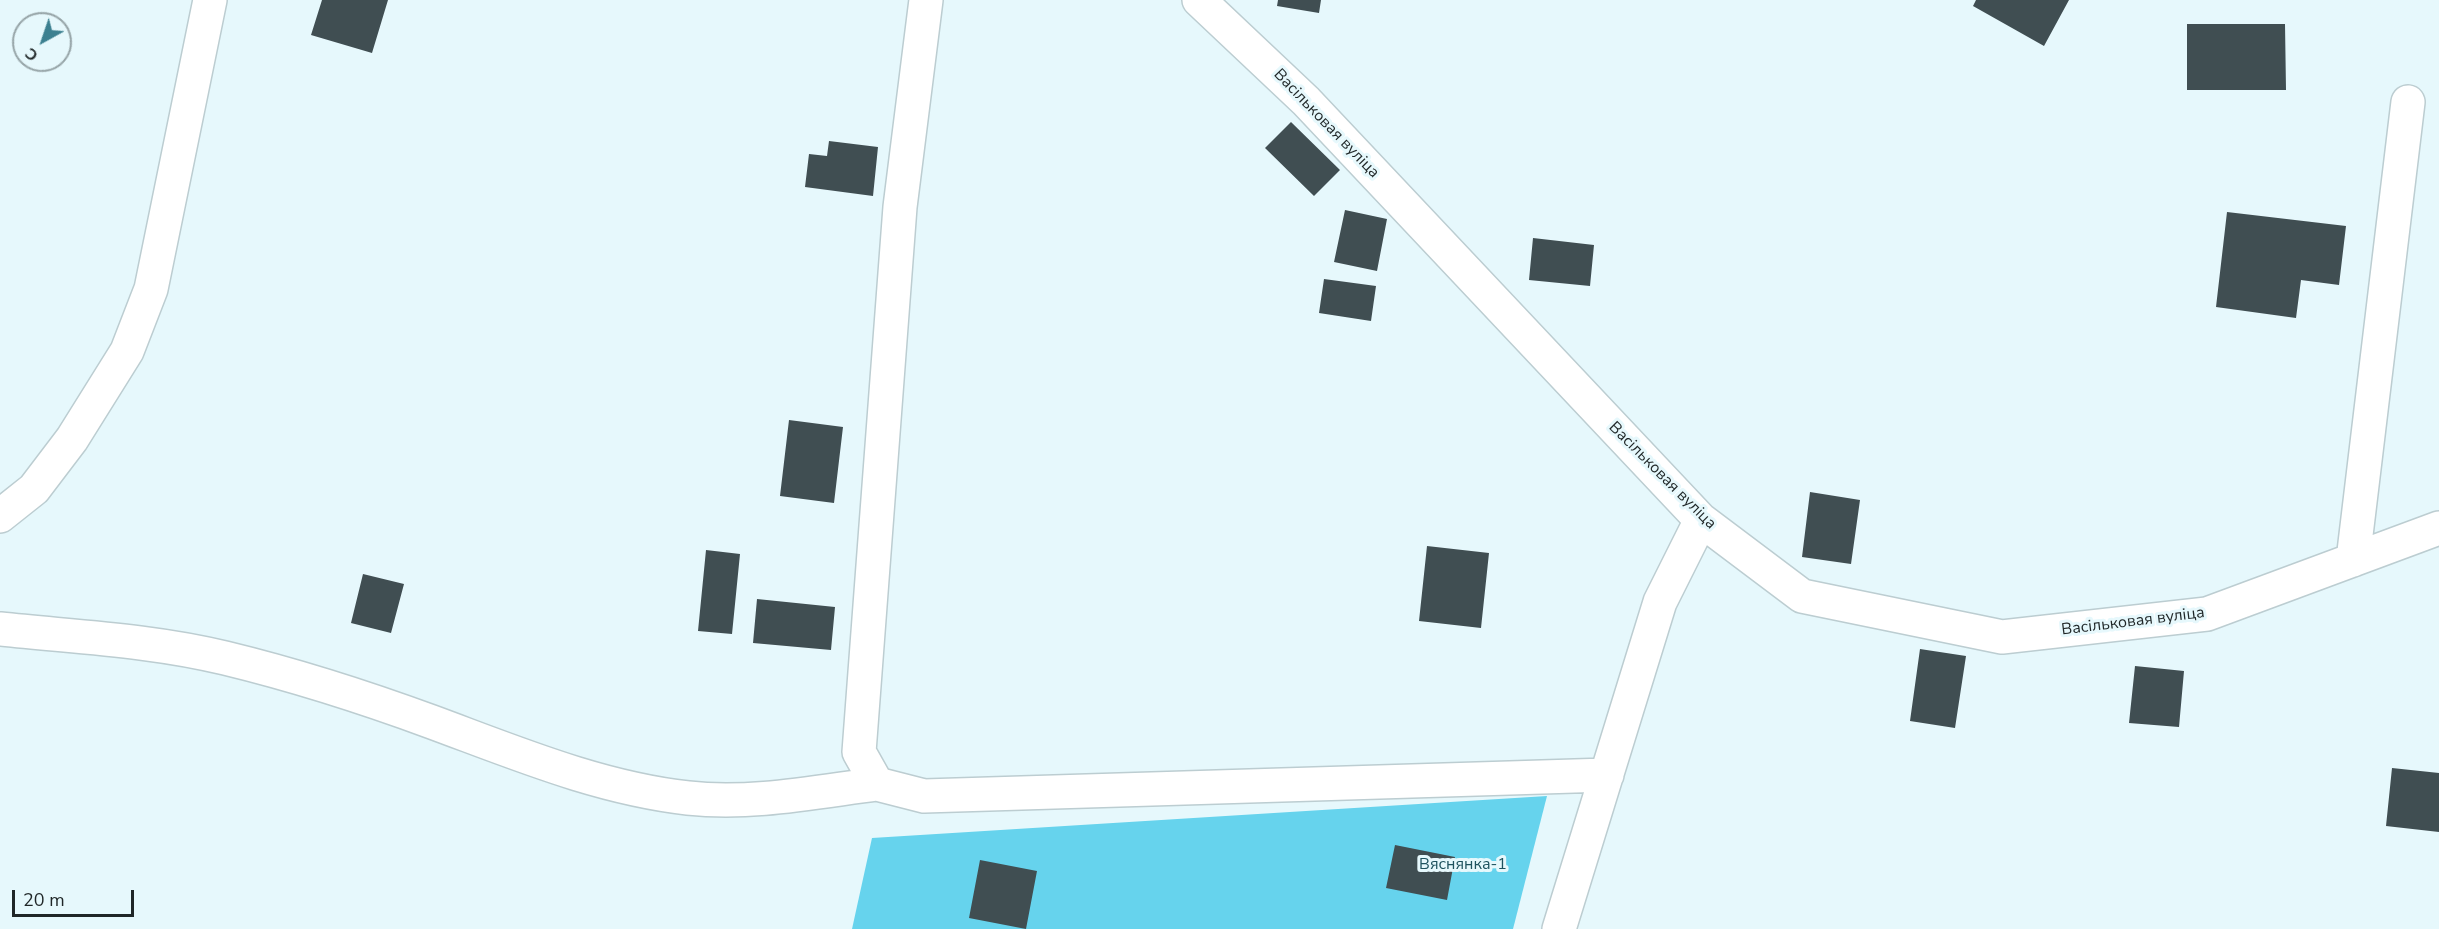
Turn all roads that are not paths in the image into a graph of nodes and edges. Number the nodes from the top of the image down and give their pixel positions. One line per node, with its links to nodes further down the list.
1 (210, 0): 5 (street)
2 (926, 0): 11 (street)
3 (1199, 0): 6 (street, Васільковая вуліца)
4 (2408, 102): 8 (street)
5 (0, 516)
6 (1701, 520): 8 (street, Васільковая вуліца); 10 (street)
7 (2439, 528): 8 (street, Васільковая вуліца)
8 (2353, 560)
9 (0, 629): 11 (street)
10 (1607, 775): 11 (street); 12 (street)
11 (877, 784)
12 (1559, 929)

